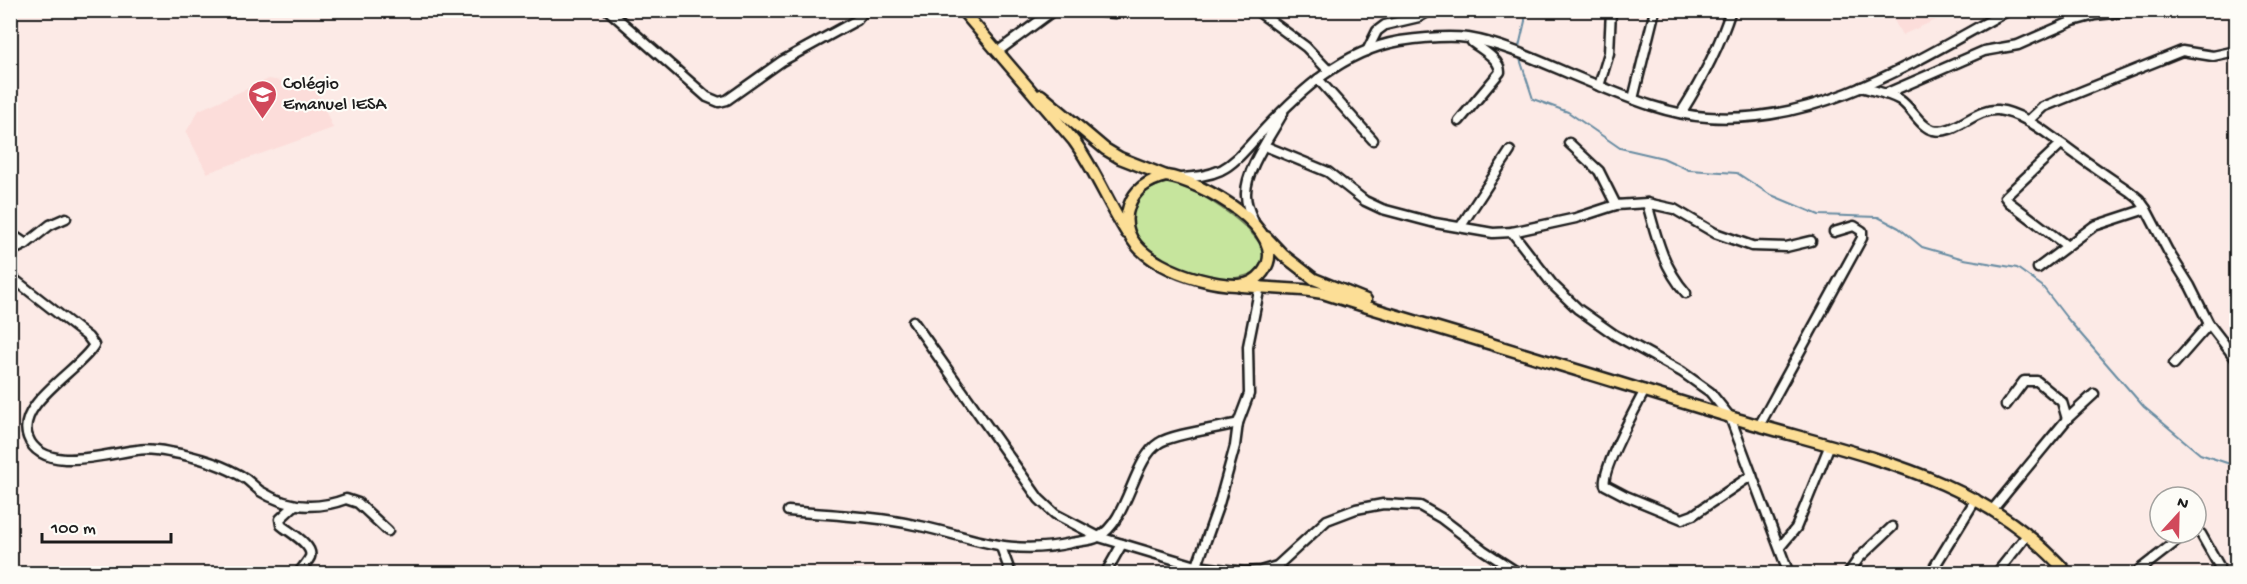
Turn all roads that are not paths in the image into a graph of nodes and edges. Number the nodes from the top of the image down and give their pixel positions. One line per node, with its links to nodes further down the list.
1 (608, 10): 2 (street)
2 (865, 10)
3 (962, 10): 17 (main road)
4 (1054, 10): 17 (street)
5 (1083, 10): 6 (street)
6 (1123, 10)
7 (1256, 10): 18 (street)
8 (1431, 10): 15 (street)
9 (1611, 10): 21 (street)
10 (1655, 10): 24 (street)
11 (1731, 10): 26 (street)
12 (2009, 10): 22 (street)
13 (2143, 10): 23 (street)
14 (1468, 38): 15 (street); 21 (street); 27 (street)
15 (1367, 51): 18 (street)
16 (2236, 51): 28 (street)
17 (997, 52): 20 (main road)
18 (1328, 70): 19 (street)
19 (1318, 78): 25 (street); 29 (street)
20 (1022, 80): 34 (main road); 45 (main road)
21 (1599, 86): 24 (street)
22 (1861, 87): 23 (street); 26 (street)
23 (1885, 94): 28 (street)
24 (1633, 99): 26 (street)
25 (1290, 103): 32 (street); 35 (street)
26 (1681, 113)
27 (1459, 121)
28 (2028, 121): 31 (street)
29 (1373, 140)
30 (1569, 143): 37 (street)
31 (2061, 144): 38 (street); 48 (street)
32 (1265, 146): 40 (street); 41 (street)
33 (1510, 151): 40 (street)
34 (1166, 176): 35 (main road); 45 (main road)
35 (1181, 178): 41 (main road)
36 (1647, 203): 37 (street); 46 (street); 54 (street)
37 (1616, 205): 42 (street)
38 (2146, 209): 48 (street); 57 (street)
39 (66, 218): 47 (street)
40 (1461, 226): 42 (street)
41 (1261, 232): 52 (main road); 56 (main road)
42 (1512, 232): 63 (street)
43 (1833, 232): 66 (street)
44 (10, 233): 47 (street)
45 (1131, 239): 52 (main road)
46 (1811, 242)
47 (26, 244): 49 (street)
48 (2067, 246): 50 (street)
49 (10, 252)
50 (2038, 268)
51 (10, 276): 70 (street)
52 (1241, 285): 53 (main road)
53 (1260, 286): 56 (main road); 65 (street)
54 (1686, 293)
55 (913, 321): 76 (street)
56 (1419, 322): 60 (main road)
57 (2209, 324): 58 (street); 59 (street)
58 (2236, 359)
59 (2174, 364)
60 (1645, 390): 63 (main road); 68 (street)
61 (2094, 394): 64 (street)
62 (2006, 405): 64 (street)
63 (1730, 417): 66 (main road); 68 (street)
64 (2067, 419): 71 (street)
65 (1238, 423): 76 (street); 83 (street)
66 (1759, 426): 67 (main road)
67 (1829, 447): 69 (main road); 81 (street)
68 (1752, 475): 81 (street)
69 (1976, 499): 71 (main road); 92 (street)
70 (294, 506): 74 (street); 85 (street)
71 (1993, 509): 75 (main road)
72 (788, 511): 80 (street)
73 (1892, 527): 91 (street)
74 (388, 531)
75 (2027, 535): 84 (main road); 93 (street)
76 (1099, 537): 77 (street); 80 (street)
77 (1122, 544): 83 (street); 87 (street)
78 (2171, 545): 94 (street)
79 (2207, 545): 95 (street)
80 (1000, 547): 86 (street)
81 (1780, 547): 90 (street)
82 (1276, 566): 83 (street); 88 (street); 89 (street)
83 (1195, 570)
84 (2064, 572)
85 (298, 573)
86 (1011, 573)
87 (1105, 573)
88 (1285, 573)
89 (1520, 573)
90 (1789, 573)
91 (1848, 573)
92 (1930, 573)
93 (1996, 573)
94 (2134, 573)
95 (2217, 573)

